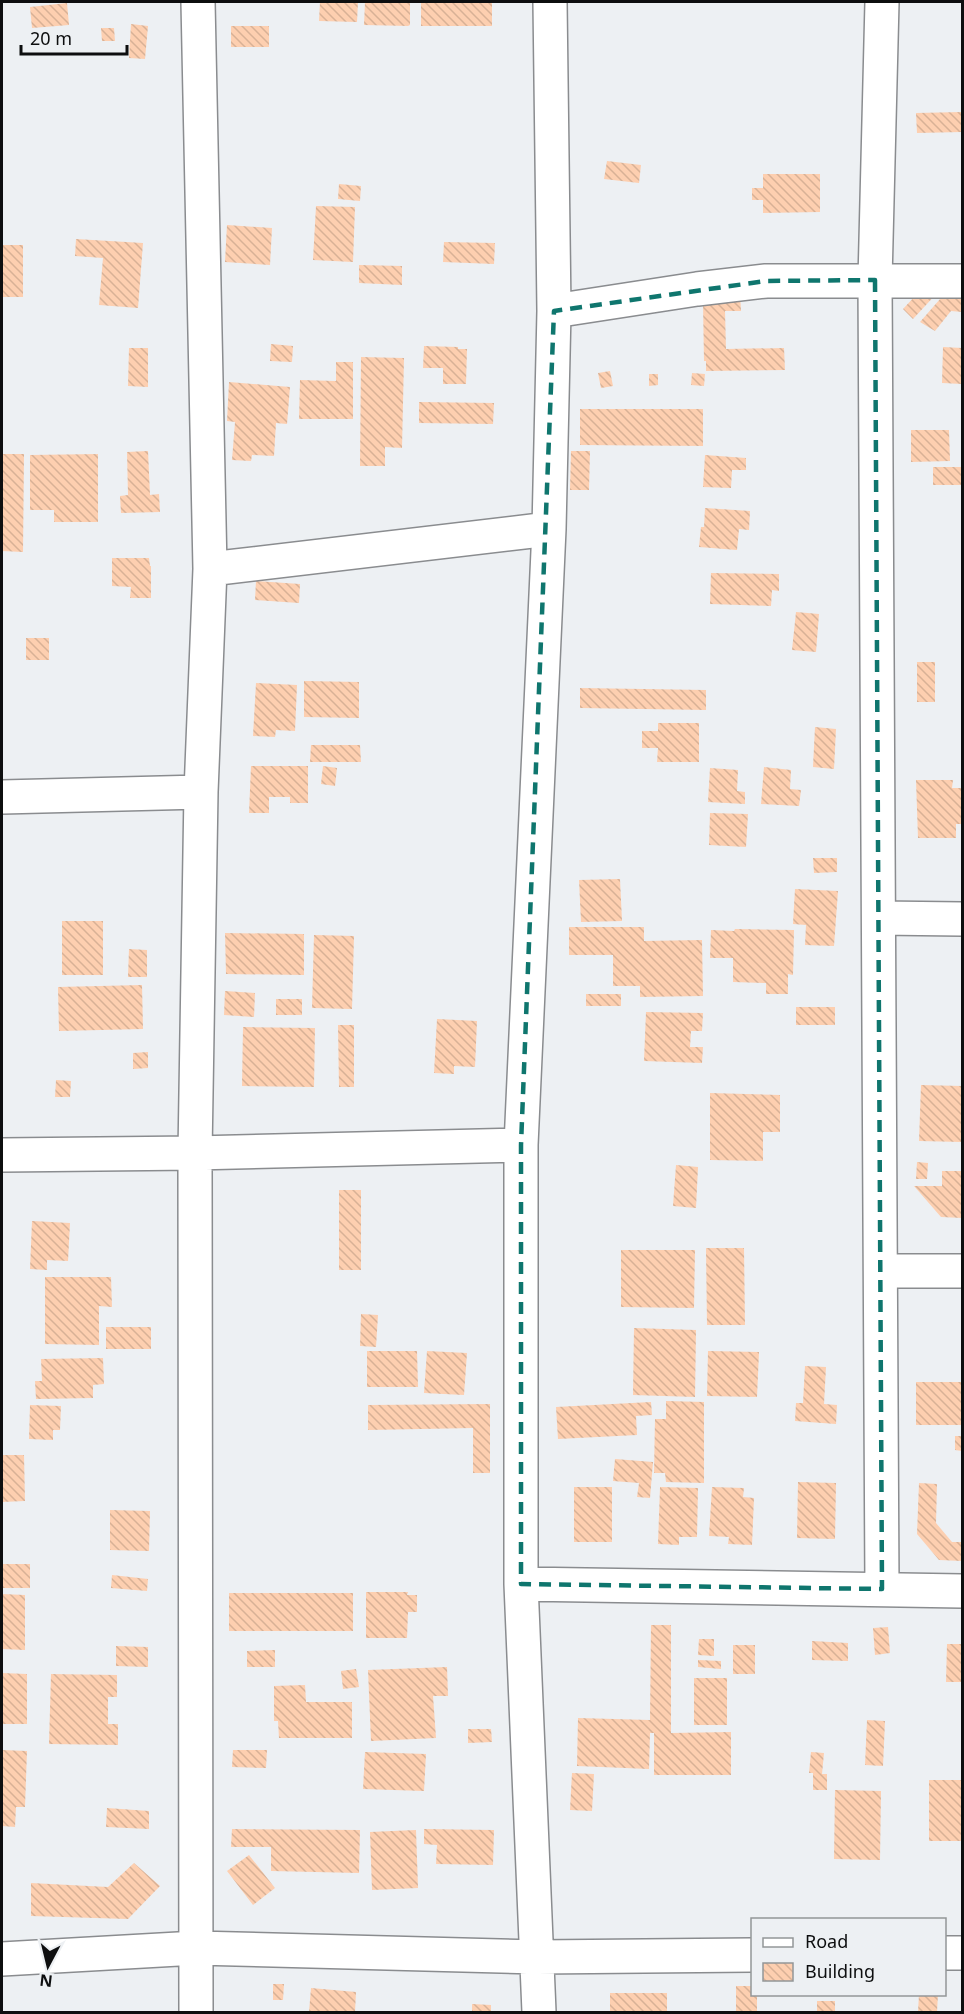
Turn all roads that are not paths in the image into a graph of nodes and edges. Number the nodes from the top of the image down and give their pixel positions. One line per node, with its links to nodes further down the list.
1 (198, 2): 8 (street)
2 (550, 2): 6 (street)
3 (882, 2): 4 (street)
4 (875, 280): 5 (street); 6 (street); 11 (street)
5 (963, 281)
6 (554, 311): 7 (street)
7 (549, 529): 8 (street); 13 (street)
8 (210, 569): 9 (street)
9 (201, 792): 10 (street); 14 (street)
10 (2, 797)
11 (879, 918): 12 (street); 16 (street)
12 (963, 919)
13 (521, 1145): 14 (street); 18 (street)
14 (195, 1153): 15 (street); 21 (street)
15 (2, 1155)
16 (881, 1271): 17 (street); 19 (street)
17 (963, 1271)
18 (521, 1584): 19 (street); 25 (street)
19 (882, 1589): 20 (street)
20 (963, 1591)
21 (196, 1948): 25 (street); 26 (street); 27 (street)
22 (946, 1953): 23 (street)
23 (963, 1953)
24 (751, 1955): 25 (street)
25 (537, 1957): 28 (street)
26 (2, 1959)
27 (196, 2013)
28 (539, 2013)

